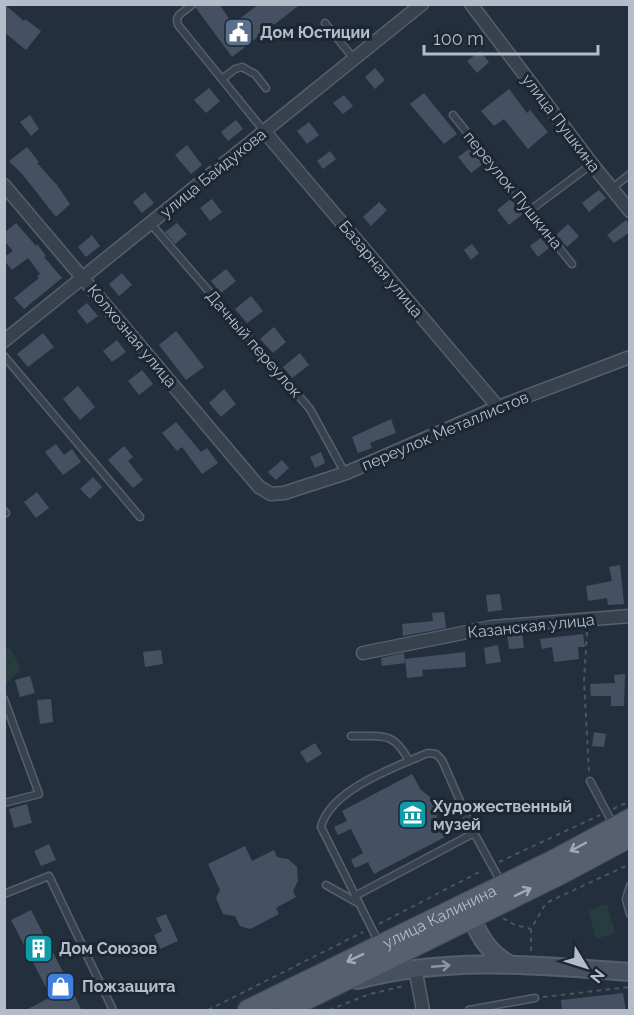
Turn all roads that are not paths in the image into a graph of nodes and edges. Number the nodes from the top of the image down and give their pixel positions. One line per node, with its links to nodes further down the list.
1 (194, 4): 6 (lane)
2 (422, 4): 5 (street, улица Байдукова)
3 (471, 4): 10 (street, улица Пушкина)
4 (325, 23): 5 (lane)
5 (354, 59): 9 (street, улица Байдукова)
6 (222, 79): 7 (lane); 9 (lane)
7 (266, 88)
8 (453, 115): 14 (lane, переулок Пушкина)
9 (264, 131): 16 (street, улица Байдукова); 22 (street, Базарная улица)
10 (592, 164): 13 (street, улица Пушкина); 14 (lane)
11 (630, 174): 13 (lane)
12 (4, 185): 18 (street, Колхозная улица)
13 (611, 189): 15 (street, улица Пушкина)
14 (529, 211): 17 (lane, переулок Пушкина)
15 (630, 211)
16 (151, 224): 18 (street, улица Байдукова); 23 (lane, Дачный переулок)
17 (572, 264)
18 (83, 277): 19 (street, улица Байдукова); 24 (street, Колхозная улица)
19 (4, 341)
20 (4, 356): 25 (lane)
21 (630, 357): 22 (street, переулок Металлистов)
22 (498, 407): 23 (street, переулок Металлистов)
23 (345, 473): 24 (street, переулок Металлистов)
24 (259, 487)
25 (140, 517)
26 (630, 616): 27 (street, Казанская улица)
27 (363, 653)
28 (4, 699): 32 (lane)
29 (351, 736): 30 (lane)
30 (409, 761): 34 (lane); 39 (lane)
31 (590, 781): 33 (lane)
32 (4, 803)
33 (619, 824): 36 (main road, улица Калинина, one-way to 36); 41 (main road, улица Калинина, one-way to 33)
34 (474, 833): 36 (lane); 39 (lane)
35 (326, 885): 40 (lane)
36 (502, 885): 41 (main road, улица Калинина)
37 (630, 886): 42 (lane)
38 (4, 894): 51 (lane)
39 (355, 896): 40 (lane)
40 (358, 903): 44 (lane)
41 (467, 911): 43 (street); 44 (main road, улица Калинина); 49 (main road, улица Калинина)
42 (630, 914)
43 (481, 938): 45 (street); 46 (street)
44 (380, 945): 52 (main road, улица Калинина, one-way to 52)
45 (466, 964): 46 (street); 48 (street, one-way to 45)
46 (509, 964): 47 (street)
47 (630, 972)
48 (413, 976): 49 (street); 54 (street)
49 (333, 986): 53 (main road, улица Калинина)
50 (535, 998): 55 (lane)
51 (113, 1011)
52 (248, 1011)
53 (285, 1011)
54 (423, 1011)
55 (469, 1011)

